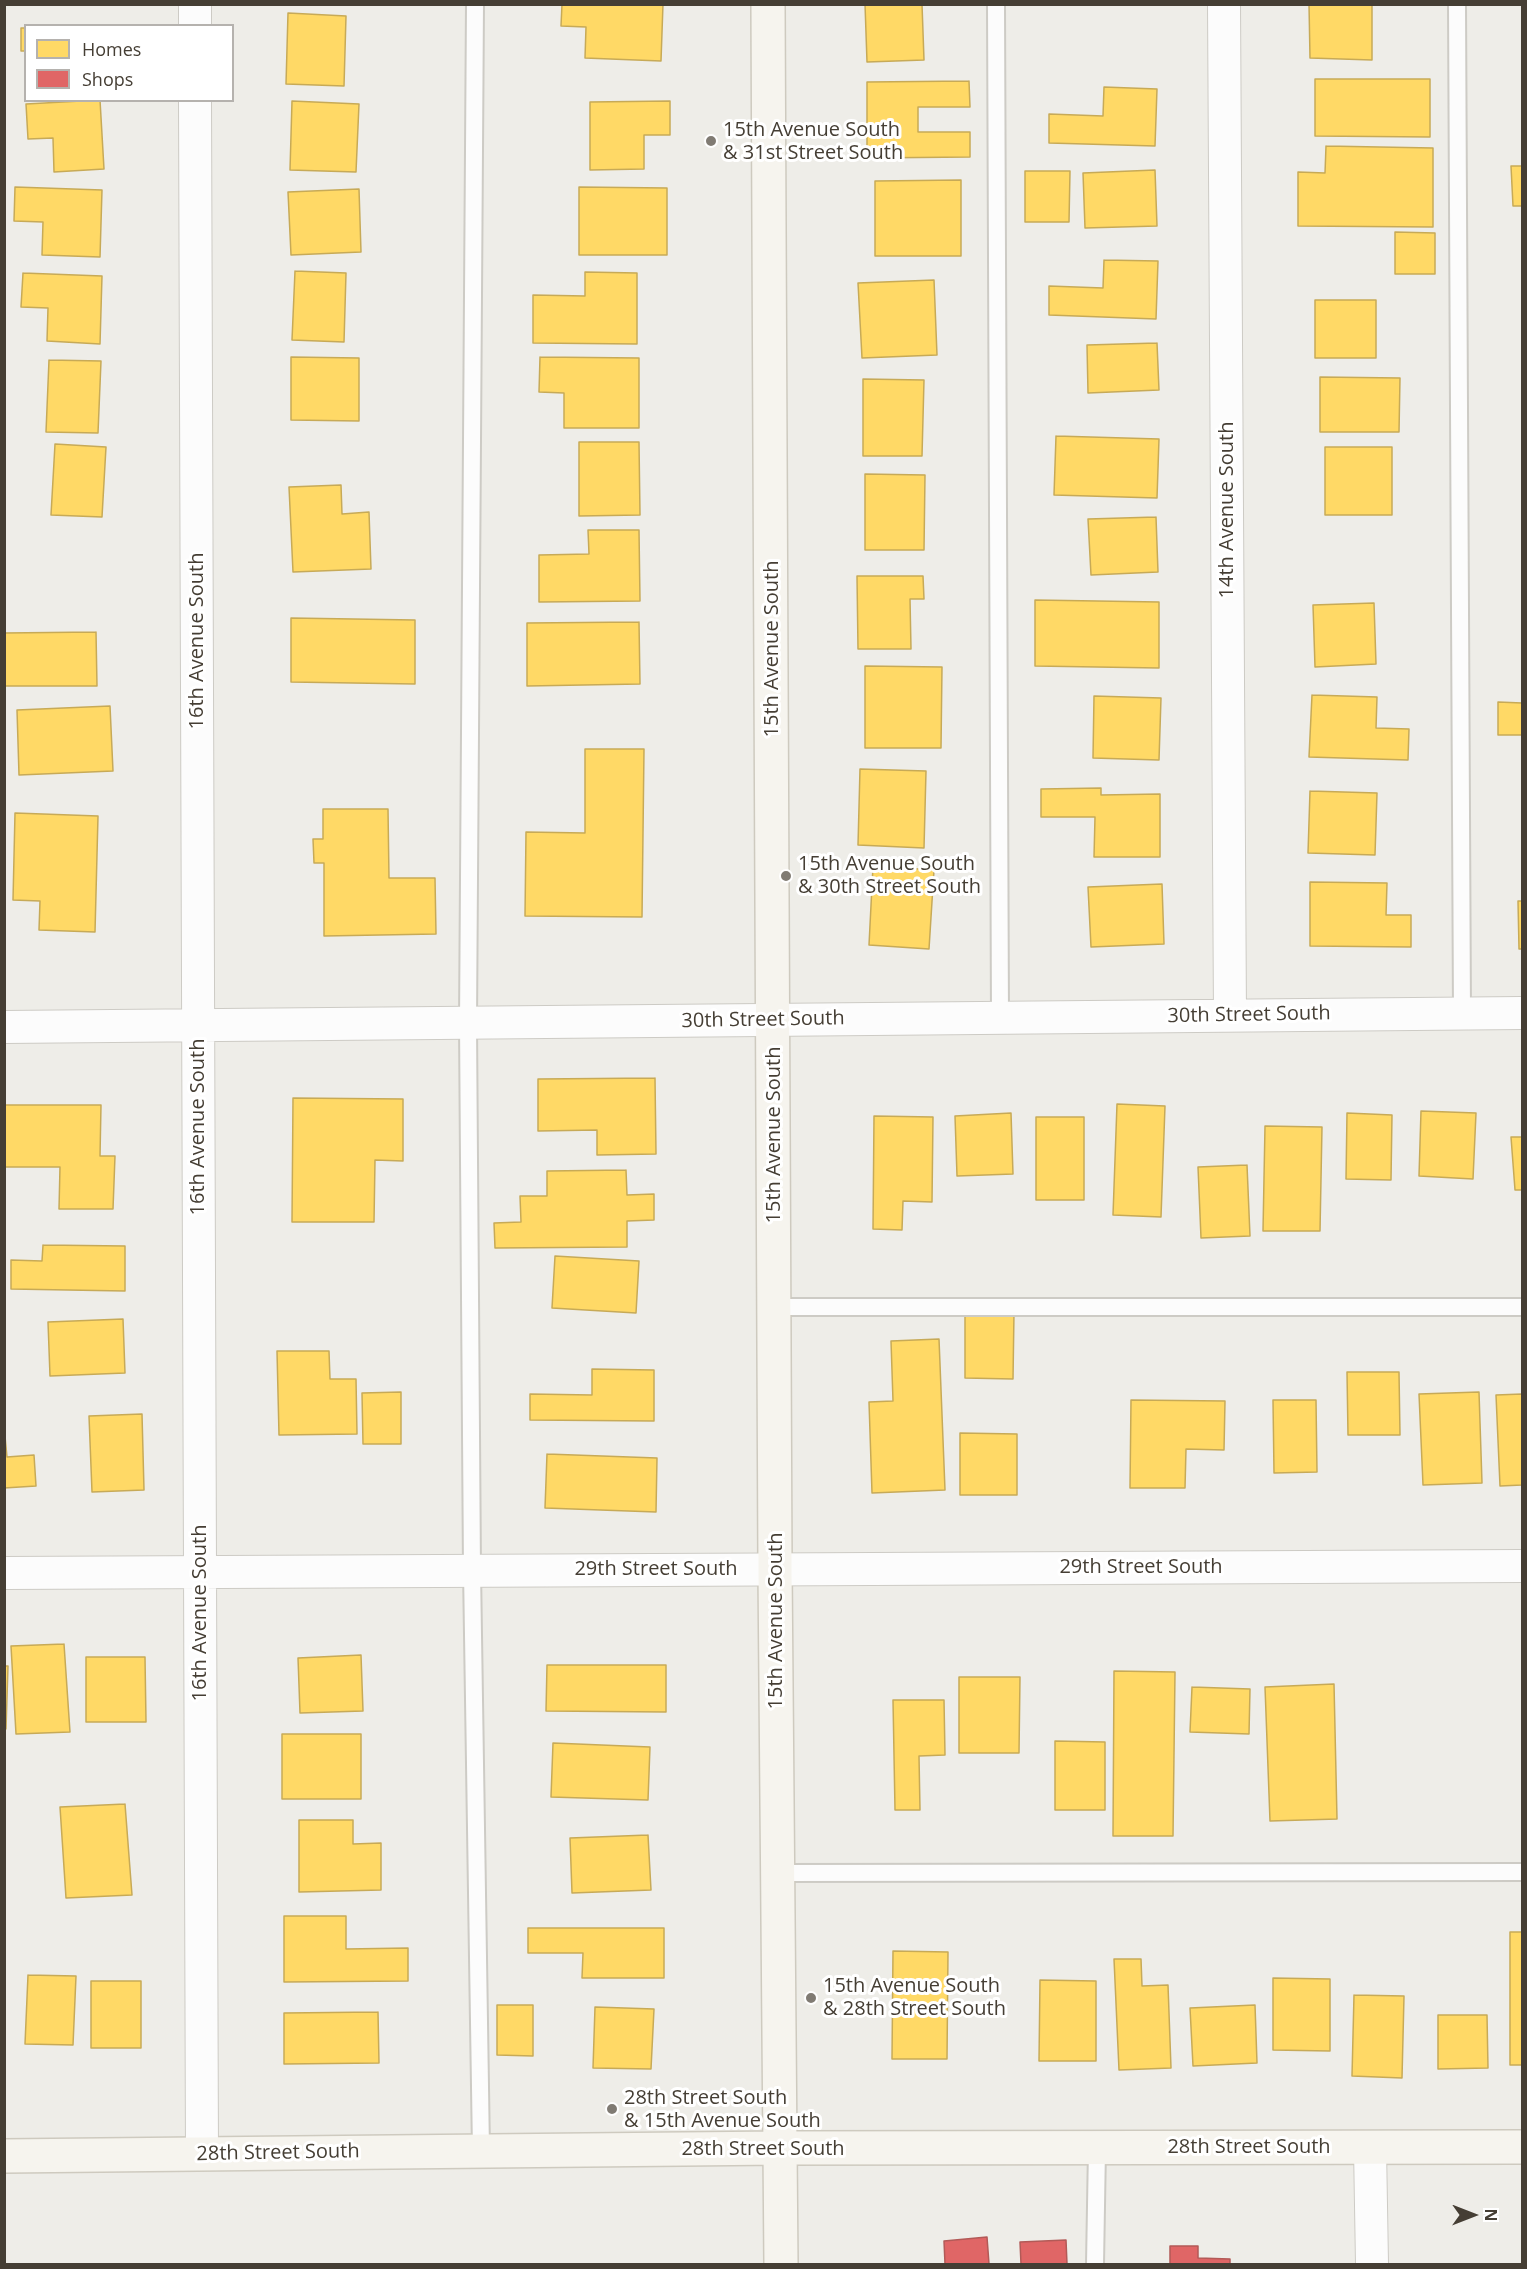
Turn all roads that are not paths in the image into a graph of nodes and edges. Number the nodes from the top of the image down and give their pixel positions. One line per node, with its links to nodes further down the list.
1 (195, 4): 7 (street)
2 (475, 4): 14 (lane)
3 (768, 4): 13 (street, 15th Avenue South)
4 (996, 4): 12 (lane)
5 (1224, 4): 11 (street, 14th Avenue South)
6 (1456, 4): 10 (lane)
7 (195, 24)
8 (195, 102): 15 (street, 16th Avenue South)
9 (1522, 1012): 10 (street, 30th Street South)
10 (1462, 1013): 11 (street, 30th Street South)
11 (1230, 1015): 12 (street, 30th Street South)
12 (1000, 1018): 13 (street, 30th Street South)
13 (774, 1020): 14 (street, 30th Street South); 17 (street, 15th Avenue South)
14 (468, 1023): 15 (street, 30th Street South); 21 (lane)
15 (198, 1025): 16 (street, 30th Street South); 22 (street, 16th Avenue South)
16 (4, 1027)
17 (774, 1307): 18 (lane); 20 (street, 15th Avenue South)
18 (1522, 1307)
19 (1522, 1566): 20 (street, 29th Street South)
20 (775, 1569): 21 (street, 29th Street South); 25 (street, 15th Avenue South)
21 (472, 1570): 22 (street, 29th Street South); 30 (lane)
22 (200, 1572): 23 (street, 29th Street South); 31 (street, 16th Avenue South)
23 (4, 1573)
24 (1522, 1872): 25 (lane)
25 (778, 1873): 28 (street, 15th Avenue South)
26 (1370, 2147): 27 (street, 28th Street South); 29 (street, 28th Street South); 35 (street)
27 (1522, 2147)
28 (780, 2148): 29 (street, 28th Street South); 30 (street, 28th Street South); 33 (street, 15th Avenue South)
29 (1097, 2148): 34 (lane)
30 (481, 2151): 31 (street, 28th Street South)
31 (202, 2154): 32 (street, 28th Street South)
32 (4, 2156)
33 (781, 2265)
34 (1095, 2265)
35 (1371, 2265)

